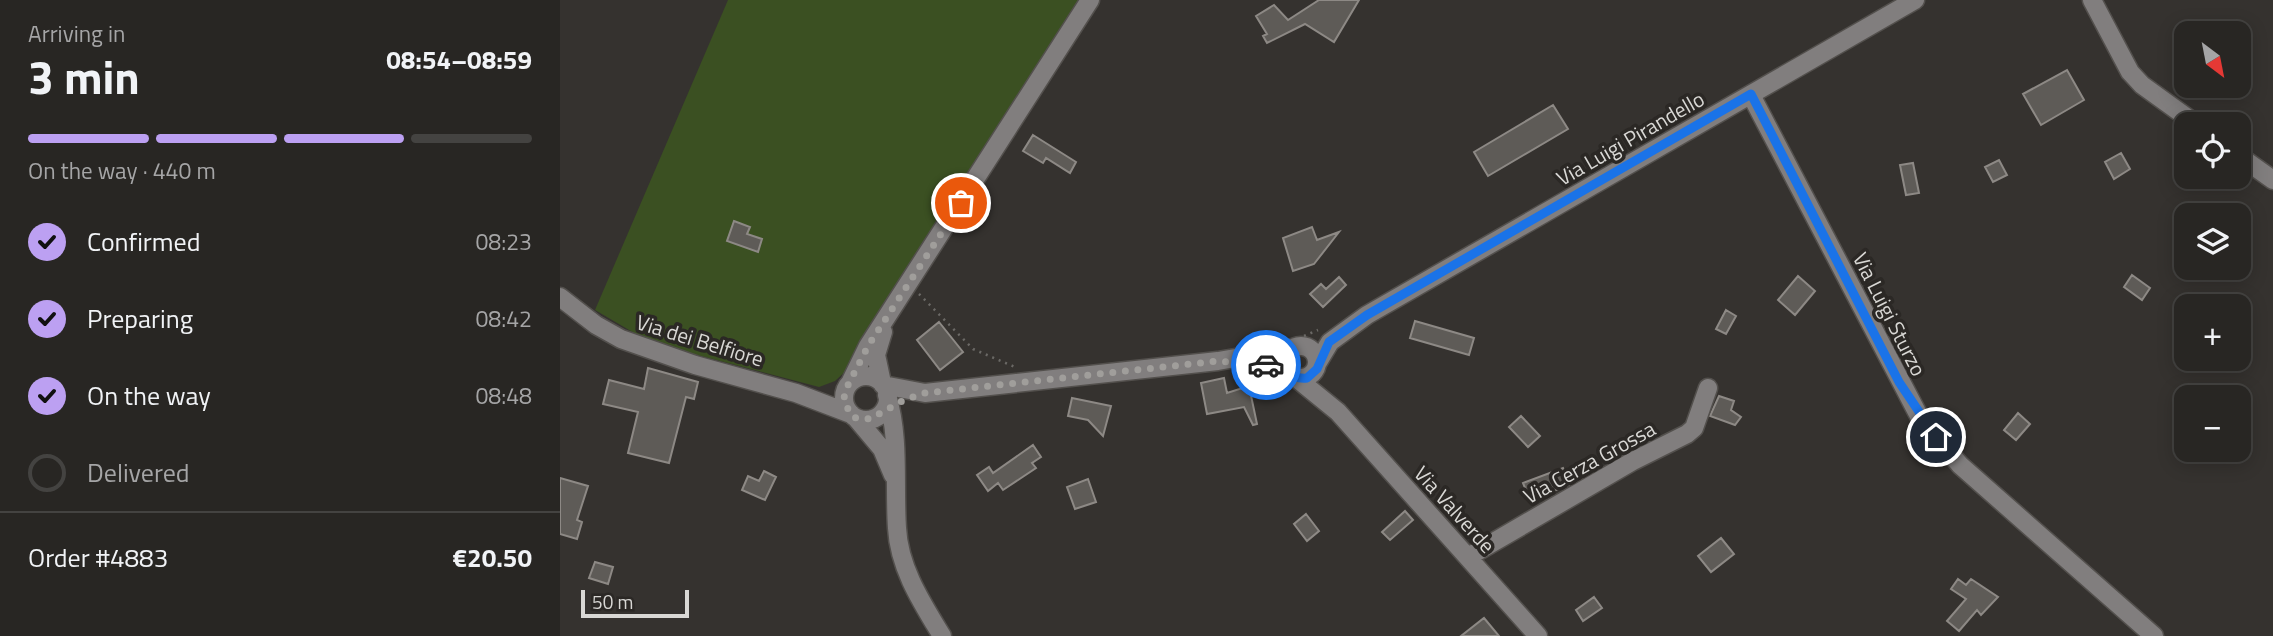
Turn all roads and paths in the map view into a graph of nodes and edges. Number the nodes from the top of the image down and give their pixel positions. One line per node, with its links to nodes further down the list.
1 (1090, 0): 11 (street)
2 (1915, 0): 4 (street, Via Luigi Pirandello)
3 (2092, 0): 5 (street)
4 (1751, 94): 10 (street, Via Luigi Pirandello); 28 (street, Via Luigi Sturzo)
5 (2179, 112)
6 (2251, 164): 7 (street)
7 (2273, 180)
8 (914, 288): 16 (path)
9 (560, 297): 20 (street, Via dei Belfiore)
10 (1367, 315): 13 (street); 15 (street)
11 (889, 316): 18 (street); 21 (street)
12 (1321, 329): 13 (path)
13 (1296, 344): 14 (street); 15 (street); 17 (street)
14 (1218, 361): 17 (street); 21 (street)
15 (1317, 365): 17 (street); 22 (street)
16 (1018, 368)
17 (1292, 376): 22 (street)
18 (850, 383): 20 (street); 21 (street); 23 (street)
19 (1708, 388): 25 (street, Via Cerza Grossa)
20 (796, 393): 23 (street, Via dei Belfiore)
21 (884, 397): 23 (street); 24 (street)
22 (1338, 412): 25 (street, Via Valverde)
23 (853, 416): 24 (street)
24 (898, 484): 26 (street)
25 (1468, 557): 27 (street, Via Valverde)
26 (942, 636)
27 (1538, 636)
28 (2154, 636)

